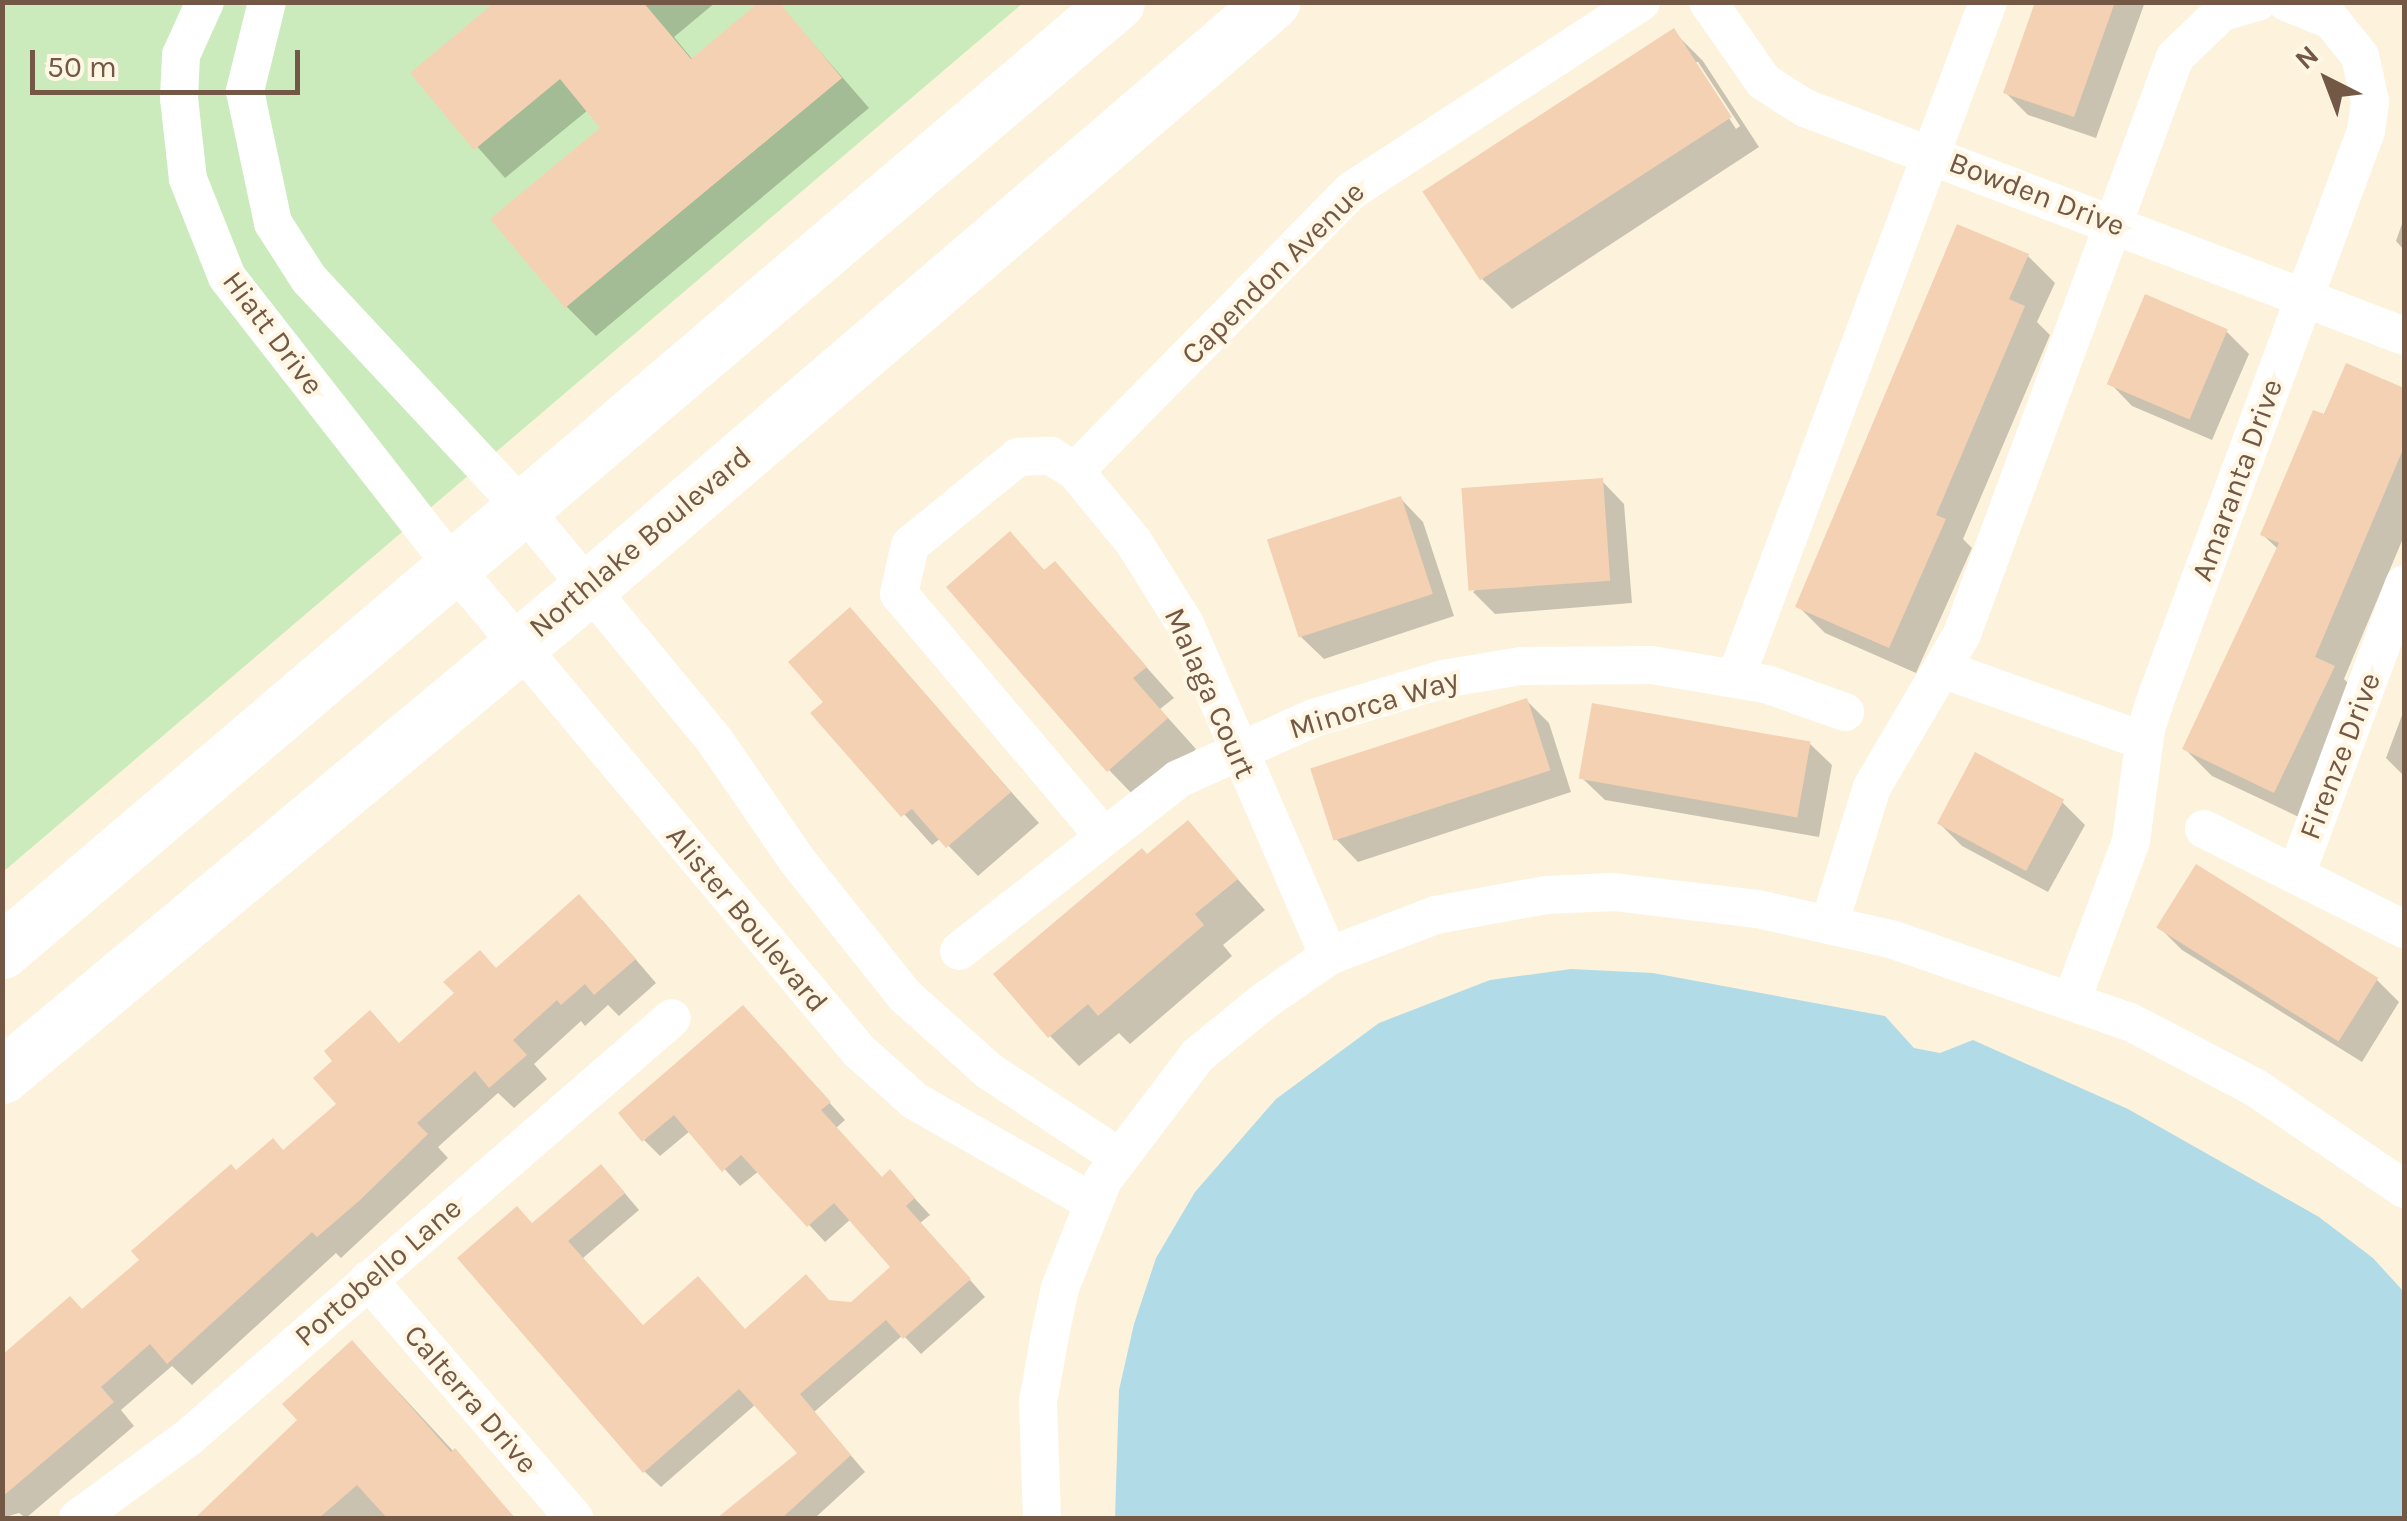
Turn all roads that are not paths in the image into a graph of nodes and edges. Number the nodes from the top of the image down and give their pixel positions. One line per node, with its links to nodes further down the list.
1 (206, 2): 16 (street, Hiatt Drive)
2 (267, 2): 15 (street, Hiatt Drive)
3 (1117, 2): 15 (main road)
4 (1272, 2): 18 (main road, Northlake Boulevard)
5 (1641, 2): 14 (street, Capendon Avenue)
6 (1708, 2): 10 (street, Bowden Drive)
7 (1988, 2): 10 (street)
8 (2258, 2): 11 (street)
9 (2286, 2): 12 (street, Amaranta Drive)
10 (1929, 153): 11 (street, Bowden Drive); 21 (street)
11 (2113, 222): 12 (street, Bowden Drive); 20 (street)
12 (2306, 295): 13 (street, Bowden Drive); 23 (street, Amaranta Drive)
13 (2404, 336)
14 (1075, 471): 24 (street, Malaga Court); 26 (street)
15 (526, 512): 16 (main road); 18 (street)
16 (456, 570): 19 (street, Alister Boulevard); 30 (main road)
17 (2404, 584): 27 (street, Firenze Drive)
18 (586, 590): 19 (main road, Northlake Boulevard); 36 (street)
19 (520, 644): 35 (main road, Northlake Boulevard); 36 (street, Alister Boulevard)
20 (1946, 670): 23 (street); 28 (street)
21 (1736, 677): 22 (street, Minorca Way); 24 (street, Minorca Way)
22 (1845, 712)
23 (2144, 741): 33 (street, Amaranta Drive)
24 (1236, 753): 26 (street, Minorca Way); 32 (street, Malaga Court)
25 (2204, 829): 27 (street, Firenze Drive)
26 (1102, 834): 31 (street, Minorca Way)
27 (2296, 872): 29 (street, Firenze Drive)
28 (1829, 925): 32 (street); 33 (street)
29 (2404, 930)
30 (2, 950)
31 (958, 951)
32 (1329, 956): 36 (street)
33 (2072, 997): 37 (street)
34 (672, 1018): 38 (street, Portobello Lane)
35 (2, 1076)
36 (1106, 1180): 41 (street)
37 (2404, 1190)
38 (368, 1280): 39 (street, Portobello Lane); 40 (street, Calterra Drive)
39 (78, 1518)
40 (574, 1518)
41 (1042, 1518)

